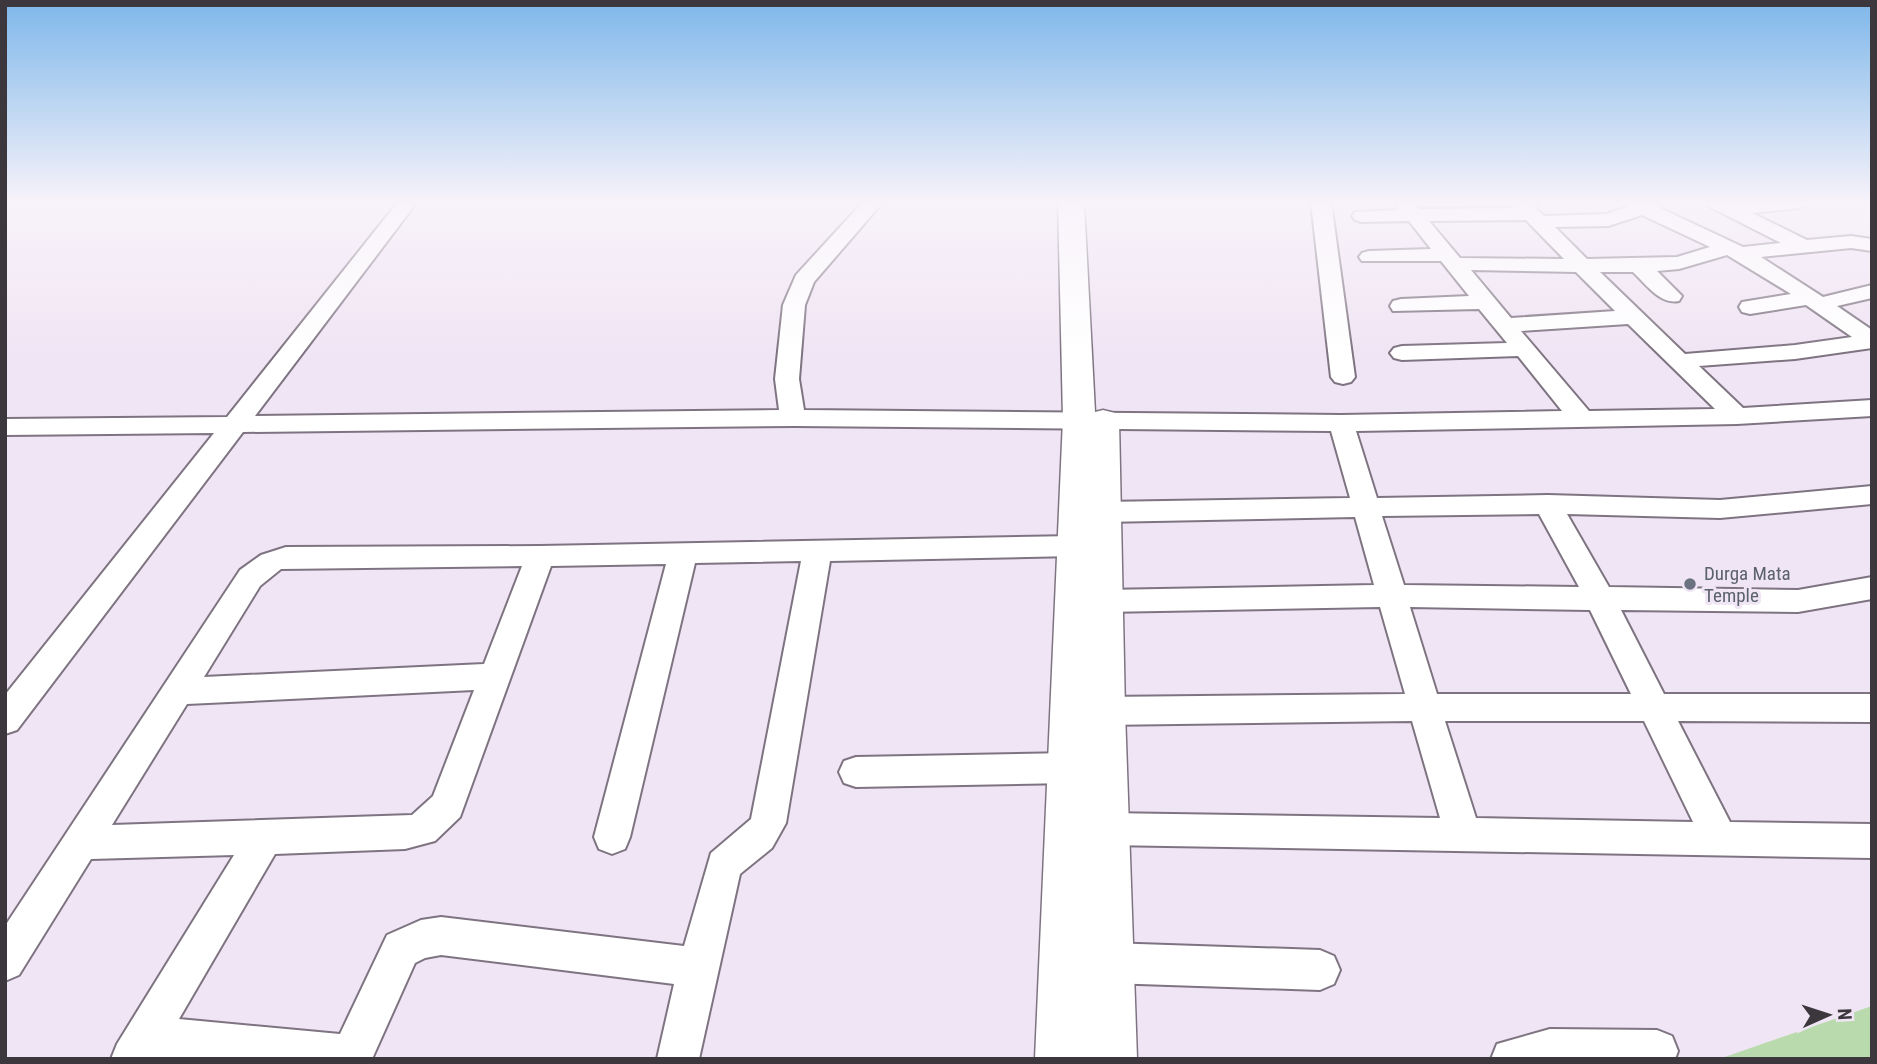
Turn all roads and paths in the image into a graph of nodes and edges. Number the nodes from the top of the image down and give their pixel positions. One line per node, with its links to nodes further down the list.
1 (370, 252): 33 (street)
2 (829, 252): 29 (street)
3 (1075, 252): 30 (main road)
4 (1094, 252): 30 (main road)
5 (1327, 252): 26 (street)
6 (1444, 252): 11 (street)
7 (1568, 252): 13 (street)
8 (1731, 252): 12 (street)
9 (1735, 252): 16 (street)
10 (1369, 257): 11 (street)
11 (1451, 260): 13 (street); 17 (street)
12 (1639, 266): 13 (street); 15 (street)
13 (1583, 267): 20 (street)
14 (1872, 291): 16 (street)
15 (1671, 296)
16 (1815, 301): 19 (street); 22 (street)
17 (1486, 302): 18 (street); 21 (street)
18 (1401, 306)
19 (1750, 307)
20 (1633, 317): 21 (street); 25 (street)
21 (1505, 325): 23 (street)
22 (1872, 341): 25 (street)
23 (1524, 349): 24 (street); 31 (street)
24 (1402, 353)
25 (1679, 361): 28 (street)
26 (1343, 376)
27 (1872, 408): 28 (street)
28 (1737, 416): 31 (street)
29 (795, 418): 30 (street); 33 (street)
30 (1091, 419): 32 (street); 38 (main road); 39 (main road)
31 (1582, 419): 32 (street)
32 (1341, 423): 37 (street)
33 (237, 424): 34 (street); 53 (street)
34 (5, 427)
35 (1872, 495): 36 (street)
36 (1548, 504): 37 (street); 45 (street)
37 (1365, 507): 38 (street); 44 (street)
38 (1103, 512): 46 (main road)
39 (1075, 546): 40 (street); 54 (main road)
40 (817, 551): 41 (street); 65 (street)
41 (683, 553): 42 (street); 59 (street)
42 (540, 556): 47 (street); 48 (street)
43 (1872, 588): 45 (street)
44 (1391, 596): 45 (street); 46 (street); 49 (street)
45 (1600, 598): 50 (street)
46 (1104, 601): 52 (main road)
47 (495, 676): 48 (street); 58 (street)
48 (180, 691): 62 (street)
49 (1424, 707): 50 (street); 52 (street); 57 (street)
50 (1654, 707): 51 (street); 60 (street)
51 (1872, 708)
52 (1103, 711): 56 (main road)
53 (5, 720)
54 (1070, 768): 55 (street); 71 (main road)
55 (856, 772)
56 (1106, 829): 57 (street); 64 (main road)
57 (1462, 833): 60 (street)
58 (264, 838): 62 (street); 67 (street)
59 (612, 838)
60 (1719, 838): 61 (street)
61 (1872, 841)
62 (81, 843): 63 (street)
63 (5, 961)
64 (1109, 963): 66 (street); 72 (main road)
65 (698, 967): 69 (street); 70 (street)
66 (1320, 970)
67 (138, 1048): 69 (street)
68 (1657, 1051): 73 (street)
69 (351, 1057)
70 (678, 1059)
71 (1063, 1059)
72 (1109, 1059)
73 (1512, 1059)

